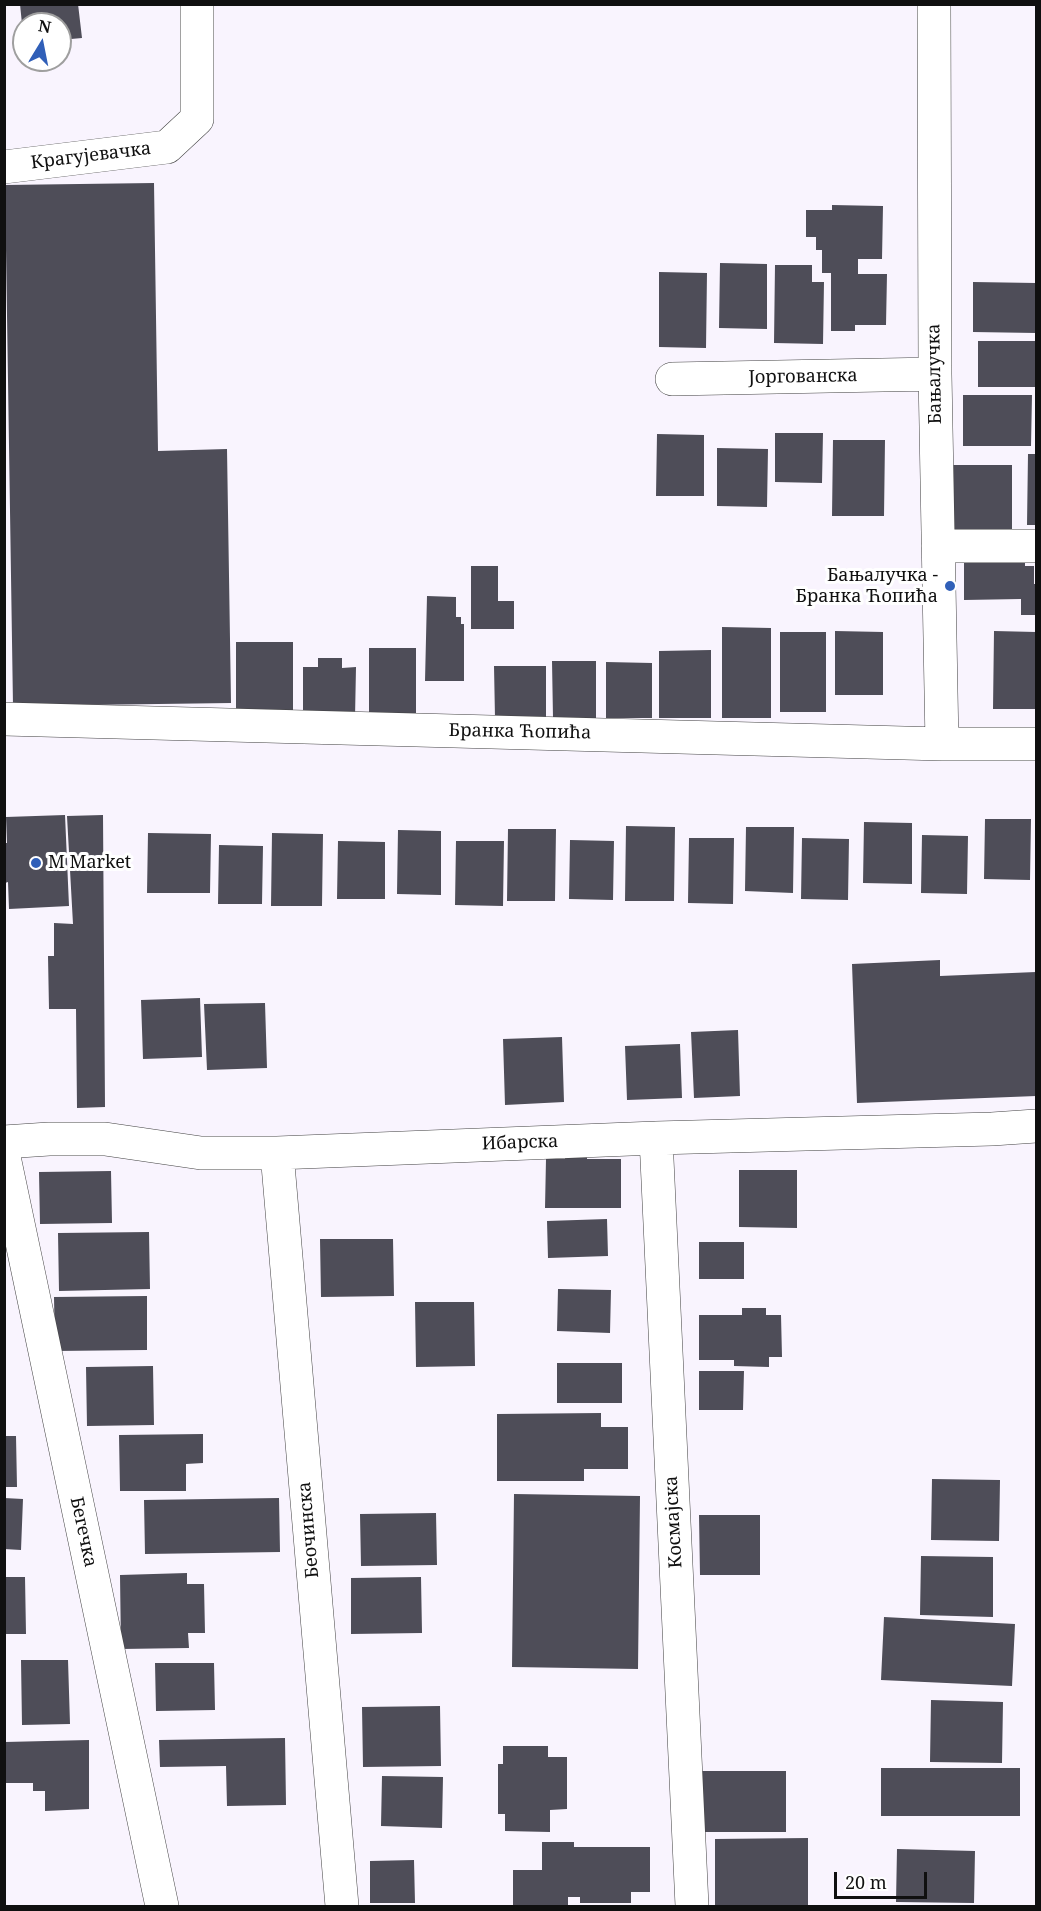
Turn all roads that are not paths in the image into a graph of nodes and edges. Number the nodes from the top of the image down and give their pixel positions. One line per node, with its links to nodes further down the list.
1 (197, 4): 3 (street, Крагујевачка)
2 (934, 4): 4 (street, Бањалучка)
3 (4, 167)
4 (935, 374): 5 (street, Јоргованска); 6 (street, Бањалучка)
5 (672, 379)
6 (938, 546): 7 (street); 9 (street, Бањалучка)
7 (1036, 546)
8 (4, 719): 9 (street, Бранка Ћопића)
9 (942, 744): 10 (street, Бранка Ћопића)
10 (1036, 744)
11 (1036, 1126): 12 (street, Ибарска)
12 (657, 1137): 14 (street, Ибарска); 18 (street, Космајска)
13 (4, 1142): 14 (street, Ибарска)
14 (277, 1153): 17 (street, Беочинска)
15 (4, 1157): 16 (street, Бегечка)
16 (162, 1906)
17 (342, 1906)
18 (692, 1906)

